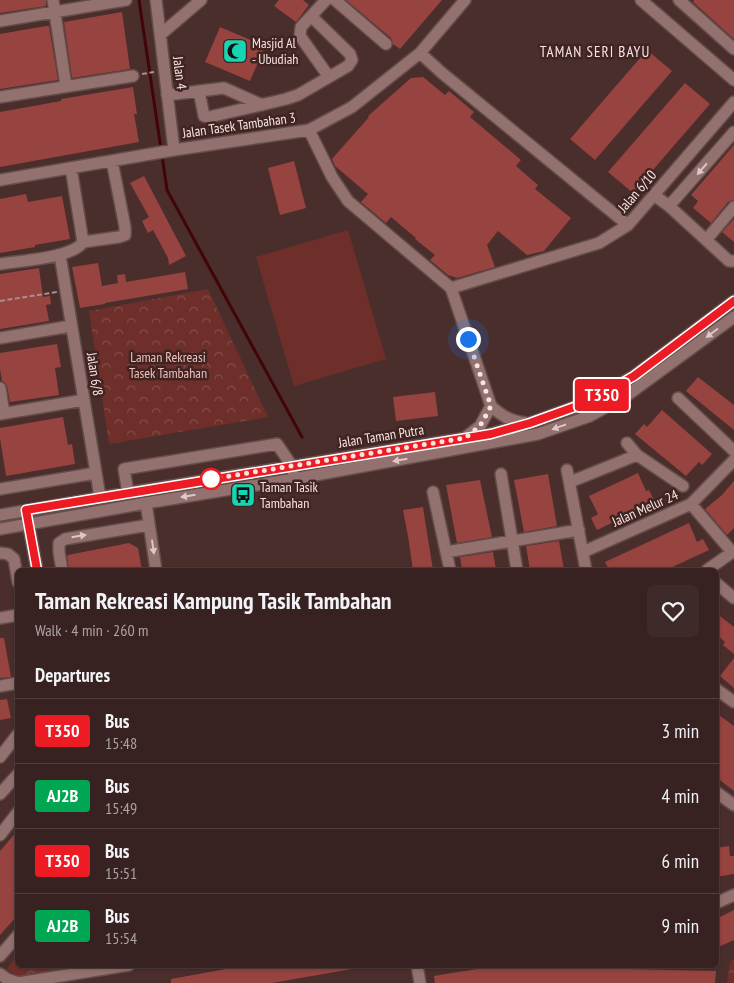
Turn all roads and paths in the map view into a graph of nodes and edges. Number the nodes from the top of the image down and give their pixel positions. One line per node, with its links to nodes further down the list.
1 (126, 0): 9 (street)
2 (156, 0): 12 (street, Jalan 4)
3 (201, 0): 12 (street)
4 (326, 0): 10 (street)
5 (335, 0): 13 (street)
6 (466, 0): 15 (street, Jalan Tasek Tambahan 3)
7 (642, 0): 19 (street)
8 (686, 2): 14 (street)
9 (54, 6): 11 (street); 20 (street)
10 (312, 16): 18 (street); 18 (street)
11 (0, 20)
12 (160, 35): 16 (street, Jalan 4)
13 (386, 44)
14 (734, 49)
15 (420, 53): 26 (street, Jalan Tasek Tambahan 3); 35 (street)
16 (164, 71): 17 (path); 22 (street, Jalan 4)
17 (133, 76): 20 (street)
18 (329, 77): 25 (street)
19 (734, 80)
20 (66, 86): 23 (street)
21 (199, 91): 22 (street); 25 (street); 25 (street)
22 (167, 95): 28 (street, Jalan 4)
23 (0, 97)
24 (734, 102): 32 (street, Jalan 6/10)
25 (262, 105)
26 (309, 130): 28 (street, Jalan Tasek Tambahan 3); 41 (street)
27 (734, 132): 33 (street, one-way to 33)
28 (170, 150): 29 (street, Jalan Tasek Tambahan 3)
29 (112, 161): 30 (street, Jalan Tasek Tambahan 3); 37 (street)
30 (71, 168): 31 (street, Jalan Tasek Tambahan 3); 37 (street)
31 (0, 180)
32 (654, 195): 33 (street); 35 (street, Jalan 6/10)
33 (669, 206): 36 (street)
34 (734, 207): 36 (street)
35 (628, 224): 41 (street, Jalan 6/10)
36 (706, 240): 39 (street)
37 (83, 242): 38 (street)
38 (60, 255): 40 (street); 42 (street, Jalan 6/8)
39 (734, 261)
40 (0, 264)
41 (451, 288): 51 (street)
42 (66, 290): 43 (path); 46 (street, Jalan 6/8)
43 (0, 301)
44 (734, 301): 53 (street, Jalan Taman Putra)
45 (734, 317): 63 (street, Jalan Taman Putra, one-way to 63)
46 (72, 326): 47 (street); 50 (street, Jalan 6/8)
47 (0, 338)
48 (0, 388): 52 (street)
49 (678, 398): 56 (street)
50 (84, 400): 52 (street); 61 (street, Jalan 6/8)
51 (491, 406): 53 (street); 54 (street)
52 (2, 414)
53 (530, 423): 54 (street, Jalan Taman Putra)
54 (465, 438): 59 (street, Jalan Taman Putra)
55 (627, 443): 57 (street)
56 (734, 451)
57 (637, 455): 64 (street); 65 (street)
58 (734, 460): 71 (street, Jalan Melur 24)
59 (292, 466): 63 (street); 68 (street, Jalan Taman Putra); 68 (street)
60 (568, 470): 64 (street)
61 (96, 473): 66 (street); 69 (street, Jalan 6/8)
62 (501, 474): 78 (street)
63 (294, 479): 70 (street, Jalan Taman Putra, one-way to 70)
64 (570, 482): 77 (street)
65 (683, 486)
66 (0, 490)
67 (433, 492): 79 (street)
68 (128, 493): 69 (street, Jalan Taman Putra)
69 (100, 498): 72 (street, Jalan Taman Putra)
70 (146, 503): 74 (street, Jalan Taman Putra); 75 (street)
71 (691, 504): 80 (street, Jalan Melur 24); 81 (street)
72 (26, 510): 73 (street, Jalan Taman Putra); 74 (street)
73 (0, 515)
74 (28, 523): 76 (street, Jalan Taman Putra); 84 (street)
75 (149, 525): 85 (street, one-way to 75); 86 (street, one-way to 86)
76 (0, 529)
77 (579, 530): 78 (street); 80 (street)
78 (512, 542): 79 (street); 88 (street)
79 (446, 552): 87 (street)
80 (583, 552): 89 (street)
81 (733, 552): 90 (street)
82 (4, 553): 83 (street)
83 (16, 568)
84 (37, 568)
85 (62, 568)
86 (156, 568)
87 (450, 568)
88 (517, 568)
89 (586, 568)
90 (710, 568)
91 (719, 585): 92 (street)
92 (734, 598)
93 (15, 616): 94 (street)
94 (0, 618)
95 (15, 684): 96 (street)
96 (0, 686)
97 (719, 691): 98 (street)
98 (734, 702)
99 (15, 738): 100 (street)
100 (0, 757)
101 (15, 777): 102 (street)
102 (0, 794)
103 (15, 816): 104 (street)
104 (0, 835)
105 (734, 894): 106 (street)
106 (719, 901)
107 (15, 938): 108 (street)
108 (0, 956)
109 (91, 968): 111 (street)
110 (418, 968): 112 (street)
111 (0, 974)
112 (420, 983)

